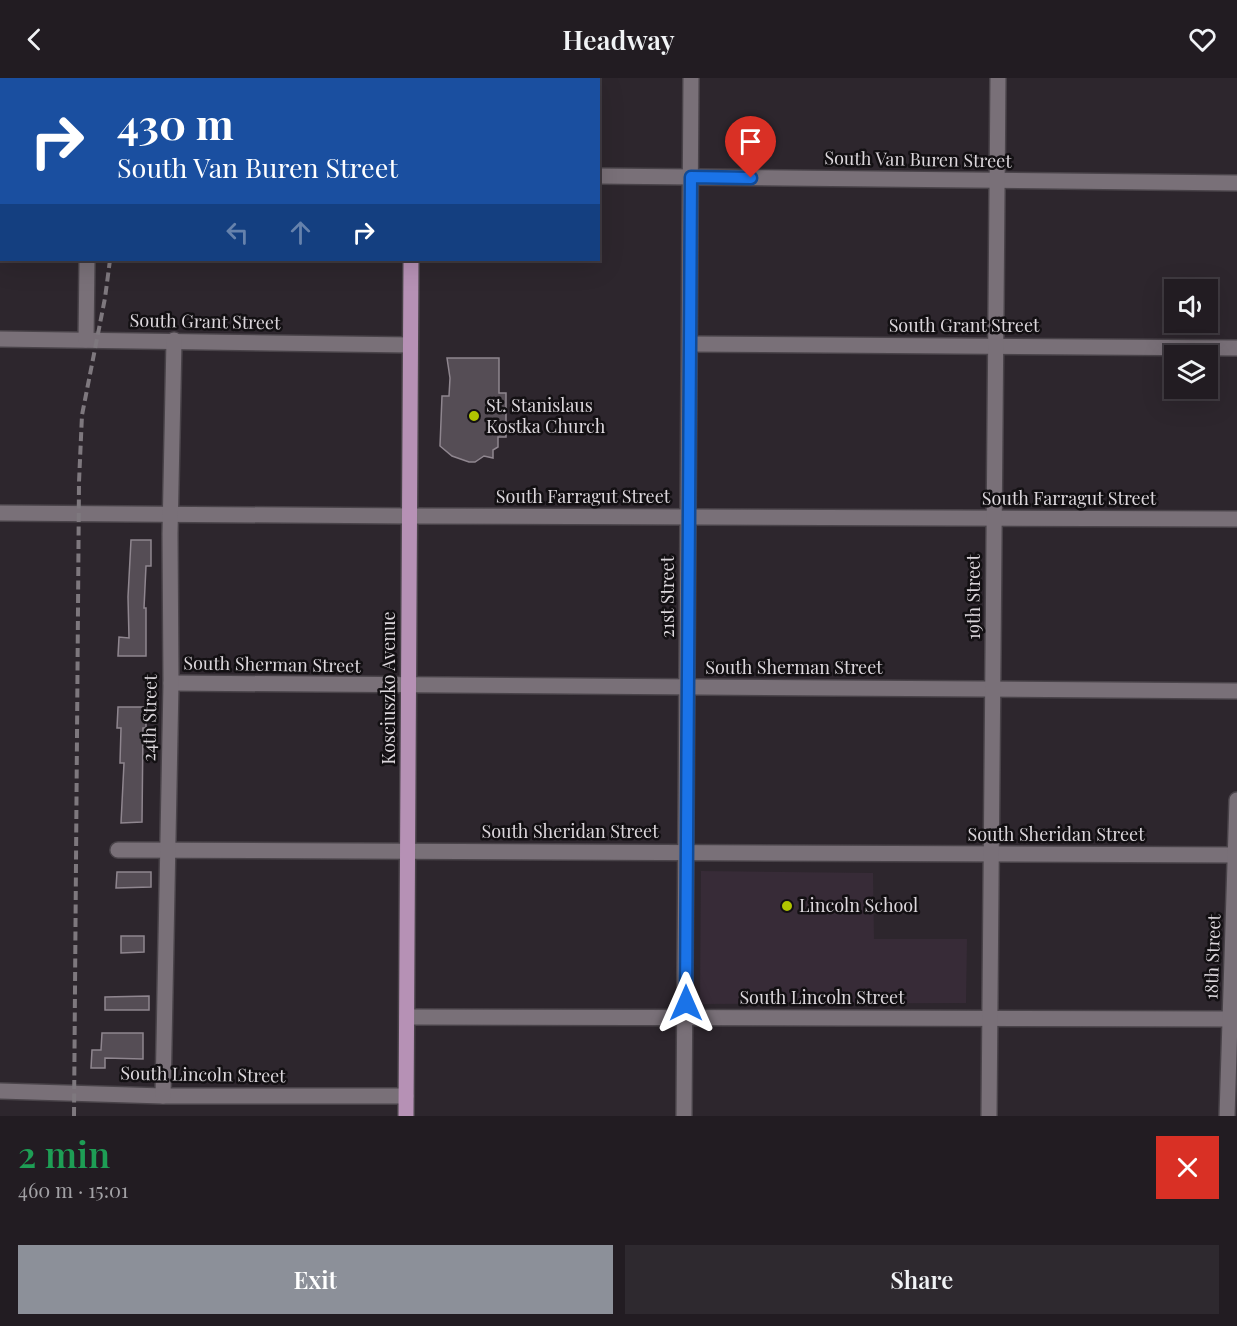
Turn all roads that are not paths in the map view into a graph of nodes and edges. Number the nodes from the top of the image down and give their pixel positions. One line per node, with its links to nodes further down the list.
1 (691, 78): 4 (street, 21st Street)
2 (998, 78): 5 (street, 19th Street)
3 (600, 176): 4 (street, South Van Buren Street)
4 (691, 177): 5 (street, South Van Buren Street); 12 (street, 21st Street)
5 (998, 180): 6 (street, South Van Buren Street); 14 (street, 19th Street)
6 (1237, 183)
7 (87, 261): 10 (street)
8 (411, 261): 13 (main road, Kosciuszko Avenue)
9 (0, 339): 10 (street, South Grant Street)
10 (86, 340): 11 (street, South Grant Street)
11 (174, 340): 13 (street, South Grant Street); 17 (street, 24th Street)
12 (691, 344): 14 (street, South Grant Street); 19 (street, 21st Street)
13 (410, 345): 18 (main road, Kosciuszko Avenue)
14 (995, 346): 15 (street, South Grant Street); 20 (street, 19th Street)
15 (1237, 348)
16 (0, 513): 17 (street, South Farragut Street)
17 (171, 514): 18 (street, South Farragut Street); 22 (street, 24th Street)
18 (409, 516): 19 (street, South Farragut Street); 23 (main road, Kosciuszko Avenue)
19 (688, 517): 20 (street, South Farragut Street); 24 (street, 21st Street)
20 (994, 518): 21 (street, South Farragut Street); 25 (street, 19th Street)
21 (1237, 519)
22 (171, 683): 23 (street, South Sherman Street); 29 (street, 24th Street)
23 (409, 686): 24 (street, South Sherman Street); 30 (main road, Kosciuszko Avenue)
24 (687, 688): 25 (street, South Sherman Street); 31 (street, 21st Street)
25 (993, 688): 26 (street, South Sherman Street); 32 (street, 19th Street)
26 (1237, 691)
27 (1237, 800): 33 (street, 18th Street)
28 (118, 850): 29 (street, South Sheridan Street)
29 (167, 850): 30 (street, South Sheridan Street); 39 (street, 24th Street)
30 (407, 851): 31 (street, South Sheridan Street); 34 (main road, Kosciuszko Avenue)
31 (686, 852): 32 (street, South Sheridan Street); 35 (street, 21st Street)
32 (992, 854): 33 (street, South Sheridan Street); 36 (street, 19th Street)
33 (1236, 855): 37 (street, 18th Street)
34 (407, 1017): 35 (street, South Lincoln Street); 40 (main road, Kosciuszko Avenue)
35 (686, 1018): 36 (street, South Lincoln Street); 42 (street, 21st Street)
36 (991, 1018): 37 (street, South Lincoln Street); 43 (street, 19th Street)
37 (1234, 1019): 44 (street, 18th Street)
38 (0, 1091): 39 (street, South Lincoln Street)
39 (163, 1096): 40 (street, South Lincoln Street)
40 (406, 1096): 41 (main road, Kosciuszko Avenue)
41 (406, 1116)
42 (684, 1116)
43 (989, 1116)
44 (1227, 1116)

